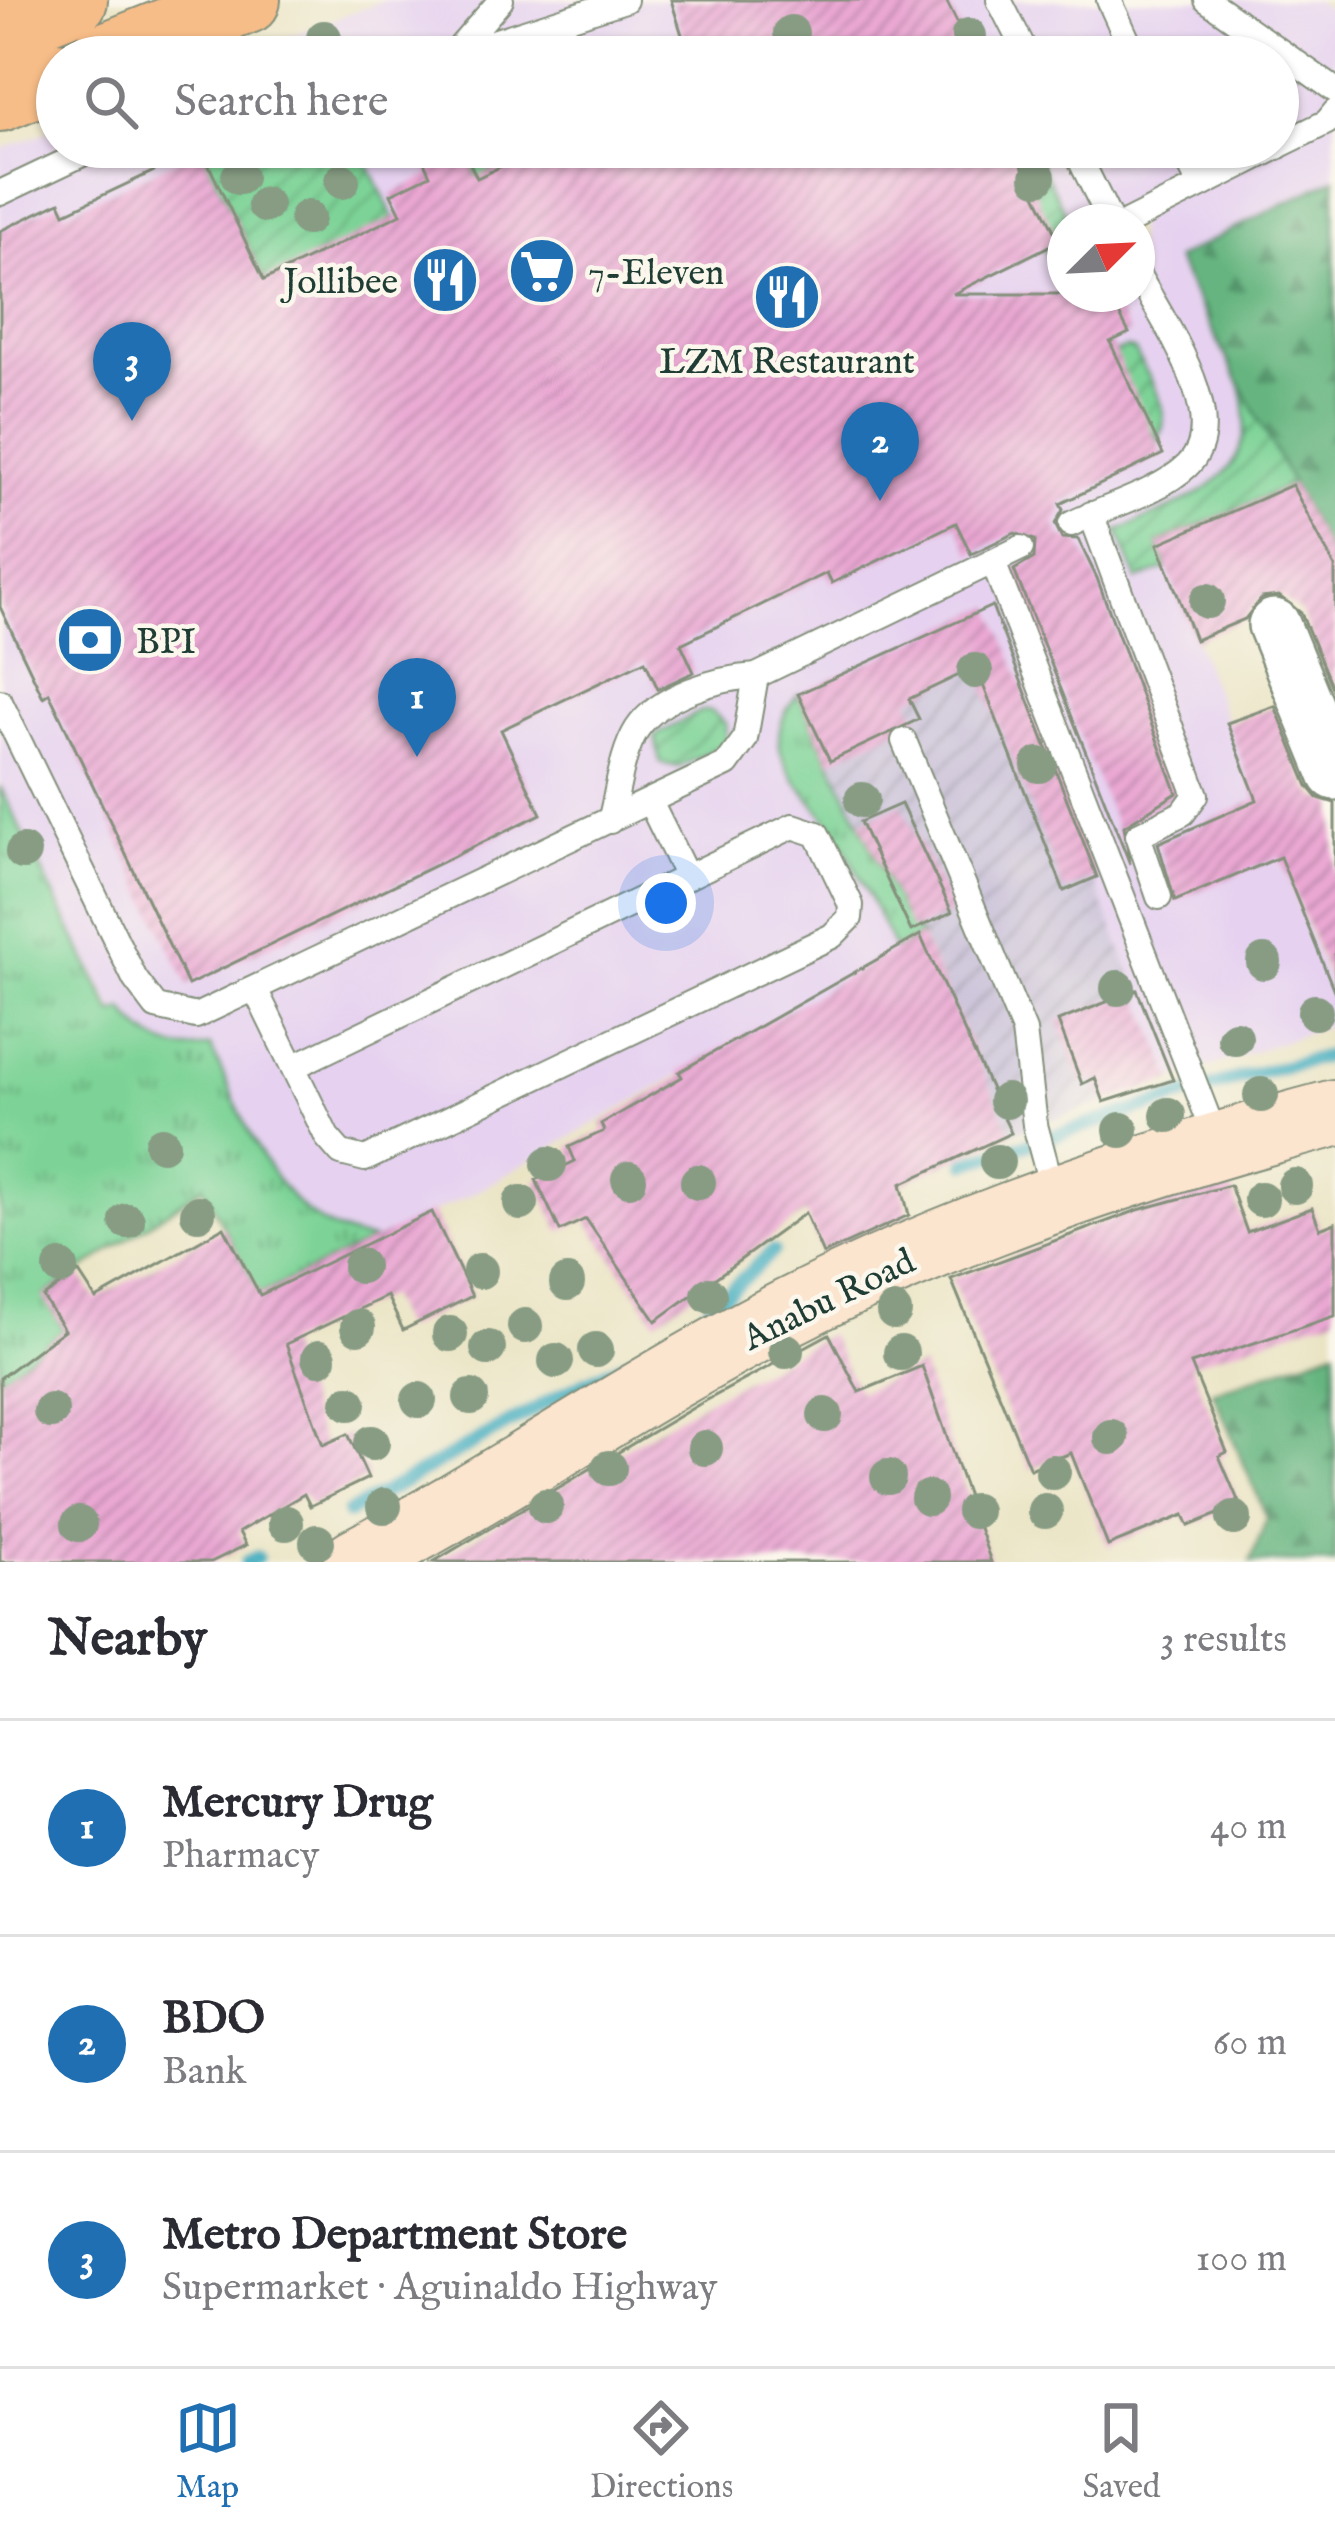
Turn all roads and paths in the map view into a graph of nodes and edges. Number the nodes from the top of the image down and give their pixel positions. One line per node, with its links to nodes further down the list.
1 (74, 0): 8 (highway)
2 (501, 0): 10 (lane)
3 (626, 0): 11 (lane)
4 (999, 0): 12 (lane)
5 (1109, 0): 13 (lane)
6 (1207, 0): 14 (lane)
7 (210, 14): 9 (highway)
8 (0, 29)
9 (155, 36)
10 (468, 36)
11 (513, 36)
12 (1017, 36)
13 (1125, 36)
14 (1258, 36)
15 (1299, 65): 17 (lane)
16 (36, 83): 18 (highway)
17 (1335, 90)
18 (0, 98)
19 (1335, 112): 20 (lane)
20 (1299, 134)
21 (53, 168): 26 (lane)
22 (1084, 168): 27 (lane)
23 (1192, 168): 25 (lane)
24 (1235, 168): 25 (lane)
25 (1201, 185): 28 (lane)
26 (0, 193)
27 (1102, 204)
28 (1155, 208)
29 (1155, 308): 40 (lane)
30 (1021, 548): 31 (lane)
31 (993, 562): 33 (lane); 44 (lane)
32 (1274, 625): 36 (street)
33 (756, 676): 37 (lane); 38 (lane)
34 (0, 702): 41 (lane)
35 (904, 741): 45 (lane)
36 (1335, 774)
37 (650, 802): 38 (lane); 39 (lane)
38 (610, 821): 41 (lane)
39 (687, 877): 42 (lane); 42 (lane)
40 (1159, 897)
41 (256, 992): 42 (lane)
42 (293, 1067)
43 (1335, 1113): 44 (street, Anabu Road)
44 (1213, 1128): 45 (street, Anabu Road)
45 (1050, 1180): 46 (street, Anabu Road)
46 (355, 1562)

